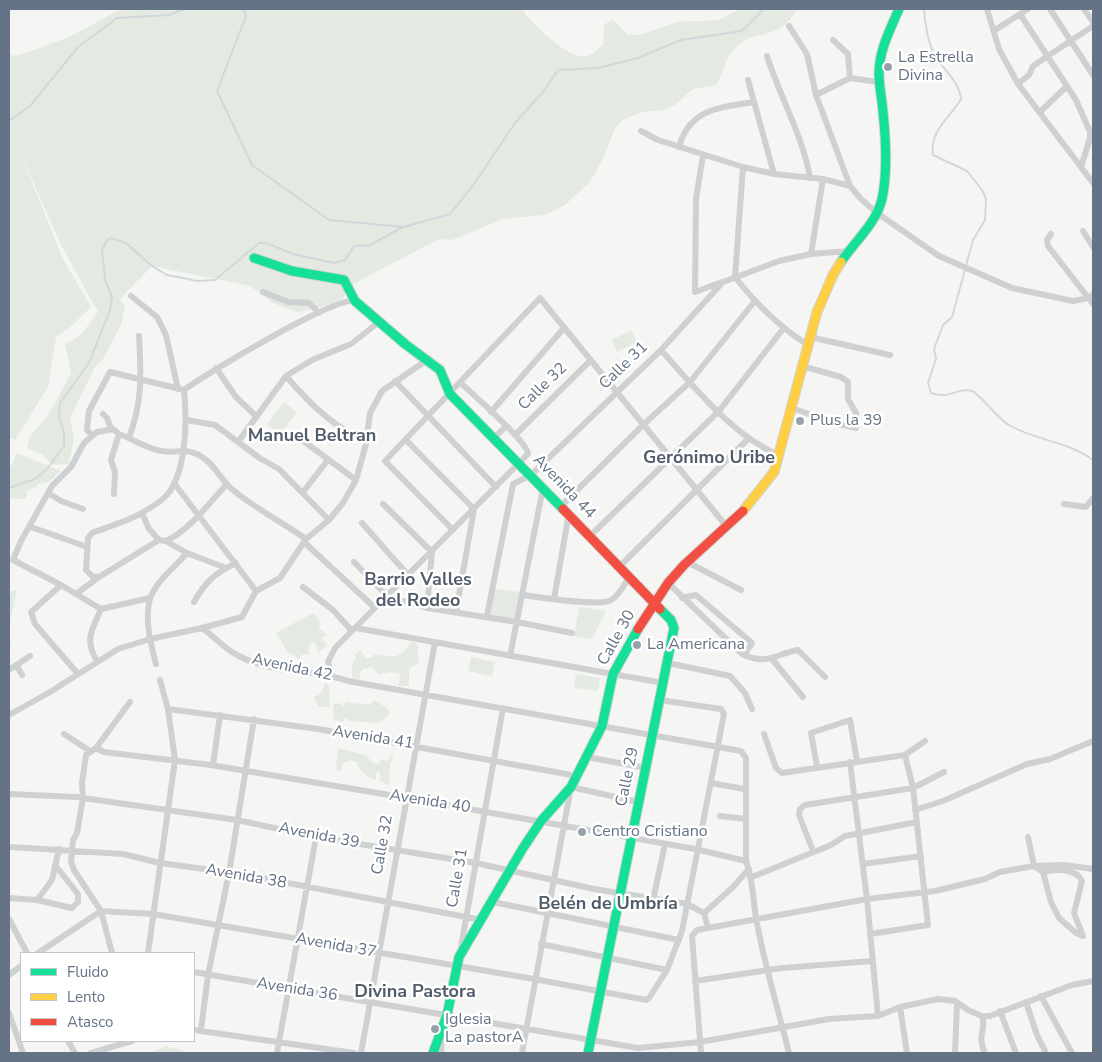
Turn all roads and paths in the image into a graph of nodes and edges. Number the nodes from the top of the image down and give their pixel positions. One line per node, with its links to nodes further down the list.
1 (899, 9): 17 (main road)
2 (987, 9): 9 (street)
3 (1028, 9): 6 (street)
4 (1050, 9): 11 (street)
5 (1084, 9): 7 (street)
6 (1020, 14): 9 (street); 13 (street)
7 (1093, 24): 11 (street)
8 (788, 26): 20 (street)
9 (994, 30): 18 (street)
10 (833, 40): 15 (street)
11 (1071, 41): 13 (street); 14 (street)
12 (767, 56): 29 (street)
13 (1047, 57): 18 (street); 19 (street)
14 (1093, 74)
15 (850, 78): 17 (street); 20 (street)
16 (748, 80): 21 (street)
17 (878, 82): 33 (main road)
18 (1018, 84): 22 (street)
19 (1067, 86): 22 (street); 27 (street)
20 (816, 95): 32 (street)
21 (754, 102): 24 (street); 28 (street)
22 (1040, 112): 27 (street)
23 (641, 131): 24 (street)
24 (679, 147): 25 (street)
25 (703, 155): 26 (street); 41 (street)
26 (743, 166): 28 (street); 40 (street)
27 (1082, 167): 31 (street)
28 (774, 174): 29 (street)
29 (810, 178): 30 (street)
30 (823, 179): 32 (street); 38 (street)
31 (1093, 184)
32 (850, 186): 33 (street)
33 (877, 213): 37 (main road, Calle 30); 44 (street)
34 (1083, 231): 36 (street)
35 (1051, 234): 44 (street)
36 (1093, 247)
37 (848, 251): 38 (street, Calle 31); 52 (main road, Calle 30)
38 (811, 254): 40 (street, Calle 31)
39 (254, 258): 45 (main road)
40 (735, 277): 41 (street, Calle 31); 46 (street)
41 (723, 282): 53 (street, Calle 31)
42 (263, 292): 47 (street)
43 (131, 296): 64 (street)
44 (1092, 299)
45 (355, 300): 47 (street); 48 (main road)
46 (754, 302): 50 (street); 62 (street)
47 (319, 313): 58 (street)
48 (379, 322): 55 (main road); 59 (street)
49 (564, 328): 56 (street); 63 (street); 69 (street)
50 (783, 329): 52 (street); 68 (street)
51 (139, 336): 60 (street)
52 (809, 341): 54 (street); 57 (main road, Calle 30)
53 (662, 350): 62 (street); 66 (street, Calle 31)
54 (890, 355)
55 (427, 360): 61 (street); 65 (main road)
56 (591, 360): 66 (street); 79 (street, Calle 32)
57 (802, 366): 67 (main road, Calle 30); 67 (street)
58 (216, 368): 64 (street); 71 (street)
59 (286, 376): 71 (street); 85 (street)
60 (141, 379): 64 (street); 80 (street); 81 (street)
61 (395, 381): 72 (street); 85 (street)
62 (690, 382): 68 (street); 74 (street)
63 (461, 383): 65 (street); 69 (street)
64 (181, 390): 73 (street)
65 (450, 394): 72 (street); 82 (main road, Avenida 44)
66 (616, 394): 74 (street); 92 (street, Calle 31)
67 (792, 408): 88 (main road, Calle 30)
68 (719, 411): 83 (street); 89 (street)
69 (491, 412): 75 (street)
70 (103, 414): 76 (street)
71 (257, 417): 86 (street)
72 (428, 417): 84 (street); 96 (street)
73 (187, 420): 86 (street); 87 (street)
74 (643, 425): 89 (street); 105 (street)
75 (506, 426): 79 (street); 82 (street)
76 (111, 429): 77 (street); 80 (street)
77 (120, 434): 81 (street); 101 (street)
78 (294, 434): 90 (street)
79 (515, 434): 91 (street)
80 (92, 435): 100 (street)
81 (129, 438): 87 (street)
82 (494, 438): 91 (main road, Avenida 44)
83 (749, 438): 88 (street); 98 (street)
84 (406, 440): 107 (street); 115 (street)
85 (366, 441): 93 (street)
86 (238, 442): 99 (street)
87 (184, 449): 94 (street); 95 (street)
88 (780, 456): 113 (main road, Calle 30)
89 (671, 459): 98 (street); 116 (street)
90 (328, 461): 93 (street); 99 (street)
91 (519, 463): 92 (main road, Avenida 44); 96 (street)
92 (531, 475): 97 (main road, Avenida 44); 147 (street, Calle 31)
93 (356, 480): 111 (street)
94 (174, 483): 108 (street); 110 (street)
95 (226, 485): 110 (street); 118 (street)
96 (496, 487): 107 (street)
97 (543, 488): 105 (main road, Avenida 44); 136 (street)
98 (698, 491): 113 (street); 125 (street)
99 (303, 492): 111 (street)
100 (48, 493): 106 (street); 114 (street)
101 (114, 494)
102 (1093, 498): 104 (street)
103 (383, 504): 120 (street)
104 (1064, 504)
105 (561, 506): 109 (main road, Avenida 44)
106 (83, 509)
107 (474, 509): 115 (street); 146 (street)
108 (142, 513): 117 (street); 119 (street)
109 (568, 513): 116 (main road, Avenida 44); 140 (street)
110 (200, 514): 117 (street); 124 (street)
111 (329, 520): 118 (street)
112 (362, 523): 127 (street)
113 (727, 526): 123 (main road, Calle 30)
114 (31, 527): 119 (street); 131 (street)
115 (453, 530): 120 (street)
116 (590, 536): 125 (main road, Avenida 44)
117 (162, 540): 121 (street); 129 (street)
118 (305, 541): 134 (street); 143 (street)
119 (88, 547): 129 (street)
120 (432, 552): 127 (street); 144 (street)
121 (187, 554): 126 (street); 138 (street)
122 (354, 562): 137 (street)
123 (687, 562): 130 (main road, Calle 30); 133 (street)
124 (236, 563): 126 (street); 134 (street)
125 (620, 566): 128 (main road, Avenida 44)
126 (226, 568): 141 (street)
127 (408, 575): 137 (street)
128 (630, 576): 140 (street); 142 (main road, Avenida 44)
129 (99, 578): 135 (street)
130 (668, 583): 139 (street); 142 (main road, Calle 30)
131 (61, 585): 135 (street); 163 (street)
132 (303, 587): 150 (street)
133 (741, 590)
134 (256, 591): 149 (street)
135 (76, 594): 145 (street)
136 (522, 594): 140 (street); 148 (street)
137 (387, 596): 143 (street); 144 (street)
138 (150, 598): 145 (street); 152 (street)
139 (682, 598): 154 (street); 154 (street)
140 (554, 599)
141 (194, 602)
142 (656, 602): 159 (main road, Calle 29); 164 (main road, Calle 30)
143 (375, 608): 150 (street)
144 (427, 608): 146 (street)
145 (101, 609): 158 (street)
146 (456, 612): 147 (street)
147 (487, 616): 148 (street)
148 (517, 622): 151 (street); 156 (street)
149 (202, 628): 152 (street); 166 (street, Avenida 42)
150 (354, 629): 153 (street); 166 (street)
151 (572, 633)
152 (150, 639): 158 (street); 160 (street)
153 (435, 642): 156 (street); 170 (street, Calle 32)
154 (744, 655): 157 (street)
155 (30, 656): 161 (street)
156 (510, 656): 164 (street)
157 (772, 659): 167 (street); 171 (street)
158 (97, 661): 163 (street)
159 (668, 663): 169 (main road, Calle 29); 176 (street)
160 (156, 664)
161 (16, 665): 162 (street); 165 (street)
162 (9, 670)
163 (78, 674): 177 (street)
164 (613, 674): 169 (street); 180 (main road, Calle 30)
165 (22, 675)
166 (332, 676): 170 (street, Avenida 42)
167 (825, 676)
168 (160, 680): 175 (street)
169 (663, 683): 172 (main road, Calle 29)
170 (425, 695): 174 (street, Avenida 42); 186 (street, Calle 32)
171 (804, 697)
172 (660, 700): 182 (main road, Calle 29); 187 (street)
173 (130, 702): 188 (street)
174 (503, 708): 180 (street, Avenida 42); 192 (street, Calle 31)
175 (168, 709): 178 (street, Avenida 41); 191 (street)
176 (752, 709)
177 (9, 715)
178 (220, 715): 179 (street, Avenida 41); 194 (street)
179 (254, 719): 186 (street, Avenida 41); 197 (street)
180 (602, 726): 182 (street); 190 (main road, Calle 30)
181 (64, 734): 188 (street, Avenida 40)
182 (653, 734): 187 (street); 196 (main road, Calle 29)
183 (764, 734): 195 (street)
184 (925, 741): 189 (street)
185 (1093, 741): 210 (street)
186 (416, 746): 192 (street, Avenida 41); 206 (street, Calle 32)
187 (719, 746): 200 (street); 203 (street)
188 (93, 750): 191 (street, Avenida 40); 205 (street)
189 (905, 754): 193 (street); 202 (street)
190 (588, 757): 196 (street); 199 (main road, Calle 30)
191 (176, 760): 194 (street, Avenida 40); 209 (street)
192 (494, 760): 199 (street, Avenida 41); 211 (street, Calle 31)
193 (853, 762): 195 (street); 195 (street); 207 (street)
194 (213, 765): 197 (street, Avenida 40)
195 (817, 766)
196 (646, 768): 208 (main road, Calle 29)
197 (245, 771): 206 (street, Avenida 40); 214 (street)
198 (944, 772): 202 (street)
199 (577, 776): 201 (main road, Calle 30)
200 (711, 783): 203 (street); 226 (street)
201 (571, 787): 208 (street); 215 (main road, Calle 30); 217 (street, Calle 30)
202 (913, 788): 207 (street); 210 (street)
203 (744, 789): 213 (street)
204 (9, 794): 205 (street, Avenida 39)
205 (83, 798): 209 (street, Avenida 39); 227 (street)
206 (407, 798): 211 (street, Avenida 40); 225 (street, Calle 32)
207 (854, 798): 218 (street); 228 (street)
208 (638, 802): 221 (main road, Calle 29)
209 (168, 810): 214 (street, Avenida 39); 231 (street)
210 (915, 810): 216 (street)
211 (484, 811): 215 (street, Avenida 40); 232 (street, Calle 31)
212 (720, 816): 213 (street)
213 (745, 817): 230 (street)
214 (237, 820): 219 (street, Avenida 39); 240 (street)
215 (541, 821): 217 (street, Avenida 40); 238 (main road, Calle 30)
216 (917, 822): 218 (street); 229 (street)
217 (564, 826): 221 (street, Avenida 40); 242 (street, Calle 30)
218 (859, 834): 228 (street); 233 (street)
219 (316, 837): 225 (street, Avenida 39); 243 (street)
220 (1028, 837): 235 (street)
221 (631, 838): 222 (street, Avenida 40); 245 (main road, Calle 29)
222 (665, 844): 226 (street, Avenida 40); 248 (street)
223 (9, 846): 224 (street, Avenida 38)
224 (59, 849): 227 (street, Avenida 38); 234 (street)
225 (397, 850): 232 (street, Avenida 39); 251 (street, Calle 32)
226 (698, 850): 230 (street, Avenida 40); 252 (street)
227 (74, 851): 231 (street, Avenida 38); 253 (street)
228 (813, 851): 241 (street)
229 (922, 856): 233 (street); 244 (street)
230 (746, 861): 236 (street)
231 (160, 863): 240 (street, Avenida 38); 255 (street)
232 (476, 864): 238 (street, Avenida 39); 257 (street, Calle 31)
233 (863, 864): 249 (street)
234 (55, 866): 247 (street); 247 (street)
235 (1034, 866): 237 (street); 239 (street); 244 (street)
236 (749, 868): 241 (street); 254 (street)
237 (1093, 869)
238 (510, 870): 242 (street, Avenida 39); 250 (main road, Calle 30)
239 (1043, 872): 239 (street)
240 (229, 873): 243 (street, Avenida 38); 261 (street)
241 (752, 877): 258 (street)
242 (553, 880): 245 (street, Avenida 39); 256 (street, Calle 30)
243 (308, 888): 251 (street, Avenida 38); 265 (street)
244 (926, 892): 249 (street); 264 (street)
245 (619, 894): 248 (street, Avenida 39); 262 (main road, Calle 29)
246 (9, 898): 247 (street)
247 (37, 900)
248 (653, 900): 252 (street, Avenida 39)
249 (867, 900): 258 (street); 264 (street)
250 (493, 902): 256 (street); 260 (main road, Calle 30)
251 (388, 903): 257 (street, Avenida 38); 272 (street, Calle 32)
252 (687, 904): 254 (street); 266 (street)
253 (101, 911): 255 (street, Avenida 37); 269 (street); 270 (street)
254 (704, 913): 263 (street)
255 (153, 914): 261 (street, Avenida 37); 271 (street)
256 (547, 914): 262 (street); 267 (street, Calle 30)
257 (466, 916): 260 (street, Avenida 38); 273 (street, Calle 31)
258 (756, 918): 263 (street); 278 (street)
259 (9, 919): 268 (street)
260 (482, 920): 273 (main road, Calle 30)
261 (218, 925): 265 (street, Avenida 37); 282 (street)
262 (613, 927): 266 (street); 274 (main road, Calle 29)
263 (708, 928): 284 (street)
264 (870, 934): 275 (street)
265 (296, 939): 272 (street, Avenida 37); 286 (street)
266 (679, 940): 279 (street)
267 (541, 944): 274 (street); 283 (street, Calle 30)
268 (26, 952)
269 (40, 952)
270 (112, 952)
271 (148, 952)
272 (379, 954): 277 (street, Avenida 37); 289 (street, Calle 32)
273 (459, 957): 277 (main road, Calle 31)
274 (607, 957): 279 (street); 287 (main road, Calle 29)
275 (872, 961): 278 (street); 296 (street)
276 (20, 967): 281 (street)
277 (457, 967): 283 (street, Avenida 37); 295 (main road, Calle 31)
278 (768, 969): 284 (street); 298 (street)
279 (667, 970): 287 (street, Avenida 37)
280 (195, 972): 282 (street, Avenida 36)
281 (9, 975)
282 (208, 975): 286 (street, Avenida 36); 301 (street)
283 (534, 979): 287 (street, Avenida 37); 300 (street, Calle 30)
284 (695, 981): 306 (street)
285 (1093, 981): 288 (street)
286 (288, 990): 289 (street, Avenida 36); 305 (street)
287 (602, 991): 302 (main road, Calle 29)
288 (1041, 996): 290 (street); 325 (street)
289 (370, 1001): 295 (street, Avenida 36); 313 (street, Calle 32)
290 (1026, 1002): 293 (street); 324 (street)
291 (957, 1003): 292 (street, Avenida 36); 297 (street); 321 (street)
292 (900, 1007): 296 (street, Avenida 36); 320 (street)
293 (1000, 1011): 297 (street); 323 (street)
294 (9, 1014): 308 (street)
295 (447, 1015): 299 (main road, Calle 31); 300 (street, Avenida 36)
296 (878, 1016): 298 (street, Avenida 36)
297 (982, 1016): 322 (street)
298 (783, 1026): 306 (street, Avenida 36); 319 (street)
299 (444, 1028): 314 (main road); 315 (street, Calle 31)
300 (526, 1028): 302 (street, Avenida 36); 316 (street, Calle 30)
301 (197, 1030): 305 (street)
302 (591, 1041): 307 (street, Avenida 36); 317 (main road, Calle 29)
303 (69, 1042): 309 (street)
304 (123, 1042): 310 (street)
305 (279, 1042): 311 (street); 312 (street)
306 (700, 1042): 307 (street, Avenida 36); 318 (street)
307 (638, 1051)
308 (23, 1053)
309 (76, 1053)
310 (91, 1053)
311 (277, 1053)
312 (354, 1053)
313 (361, 1053)
314 (433, 1053)
315 (441, 1053)
316 (522, 1053)
317 (588, 1053)
318 (701, 1053)
319 (789, 1053)
320 (907, 1053)
321 (955, 1053)
322 (985, 1053)
323 (1016, 1053)
324 (1046, 1053)
325 (1072, 1053)

